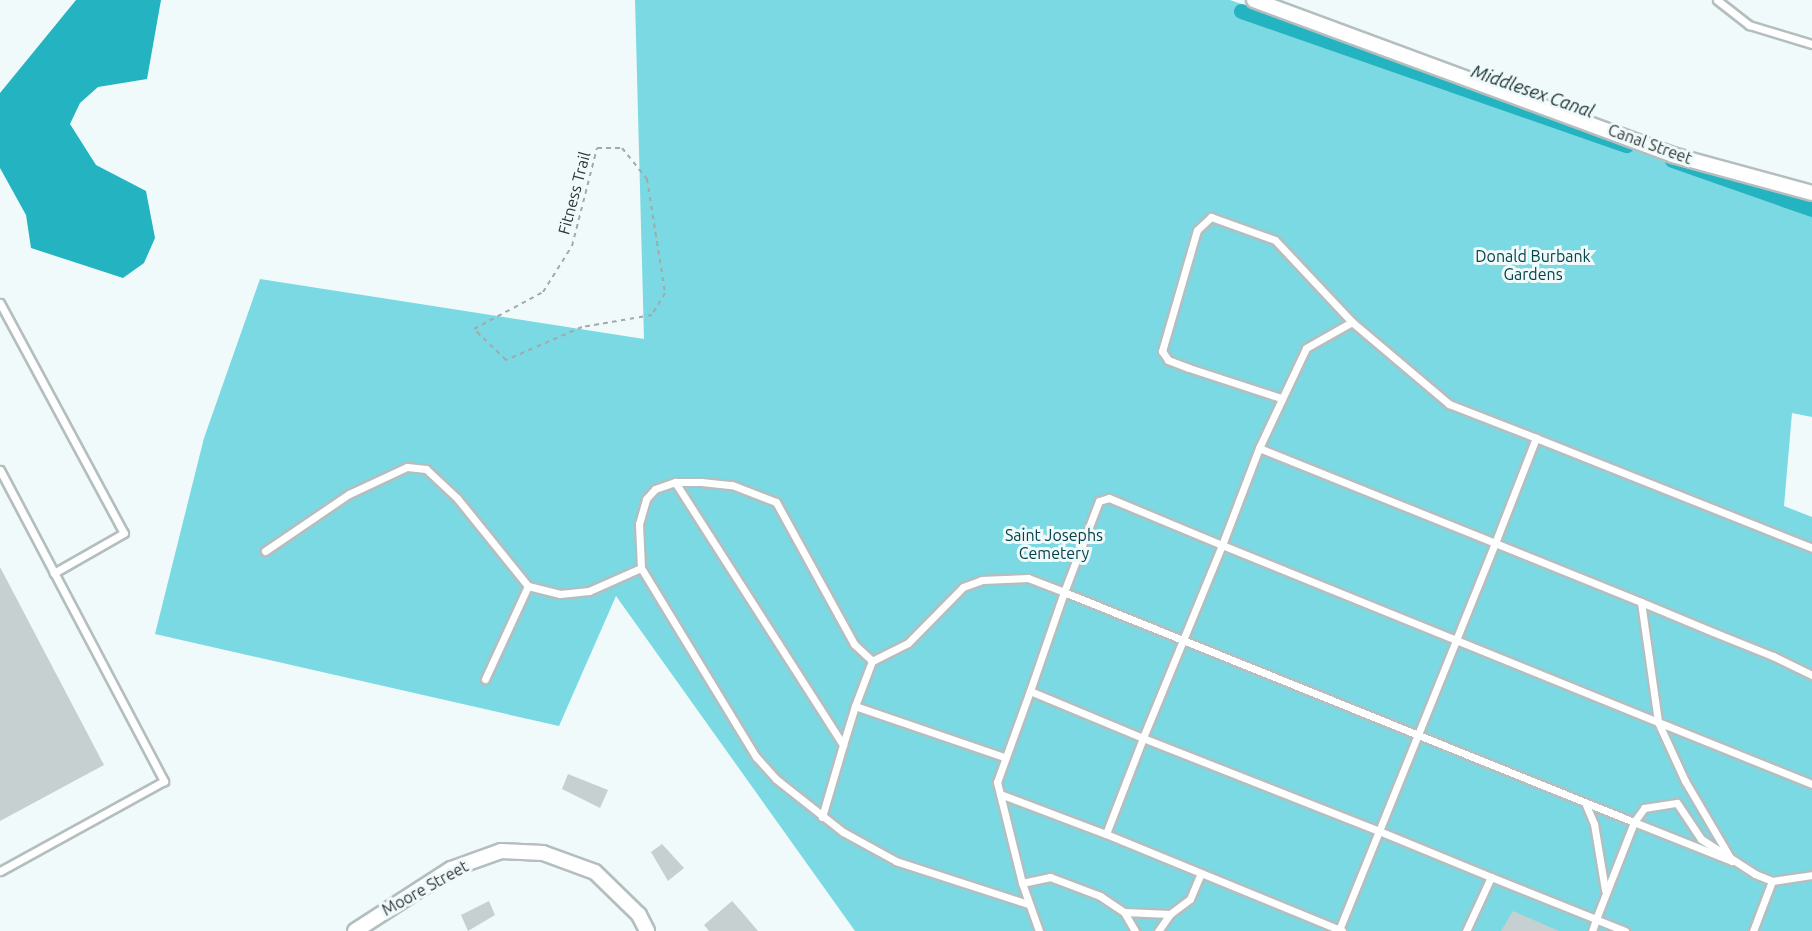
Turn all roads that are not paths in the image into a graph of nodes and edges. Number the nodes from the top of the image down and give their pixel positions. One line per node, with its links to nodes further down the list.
1 (1254, 0): 4 (street, Canal Street)
2 (1717, 0): 3 (lane)
3 (1812, 44)
4 (1812, 193)
5 (0, 303): 17 (lane)
6 (1352, 322): 7 (lane); 7 (lane); 8 (lane)
7 (1281, 398): 9 (lane)
8 (1536, 438): 12 (lane); 14 (lane)
9 (1259, 448): 12 (lane); 13 (lane)
10 (0, 470): 17 (lane)
11 (675, 482): 16 (lane); 23 (lane); 31 (lane)
12 (1495, 543): 20 (lane); 22 (lane)
13 (1222, 544): 19 (lane); 21 (lane); 22 (lane)
14 (1812, 548)
15 (265, 551): 18 (lane)
16 (641, 568): 18 (lane); 36 (lane)
17 (54, 573): 41 (lane)
18 (528, 586): 25 (lane)
19 (1064, 592): 21 (lane); 23 (lane); 26 (lane)
20 (1641, 602): 24 (lane); 28 (lane)
21 (1184, 640): 29 (lane); 30 (lane)
22 (1456, 640): 28 (lane); 30 (lane)
23 (872, 661): 27 (lane)
24 (1812, 675)
25 (485, 680)
26 (1030, 691): 29 (lane); 32 (lane)
27 (855, 706): 31 (lane); 32 (lane)
28 (1659, 722): 33 (lane); 40 (lane)
29 (1143, 738): 38 (lane); 39 (lane)
30 (1417, 738): 35 (lane); 38 (lane)
31 (843, 745): 36 (lane)
32 (1004, 757): 34 (lane)
33 (1812, 784)
34 (1000, 794): 39 (lane); 46 (lane)
35 (1586, 806): 37 (lane); 47 (lane)
36 (822, 817): 48 (lane)
37 (1634, 822): 40 (lane); 40 (lane); 47 (lane)
38 (1379, 831): 44 (lane); 52 (lane)
39 (1106, 834): 42 (lane)
40 (1732, 861): 45 (lane)
41 (0, 872)
42 (1201, 873): 50 (lane); 52 (lane)
43 (1812, 875): 45 (lane)
44 (1491, 877): 51 (lane); 58 (lane)
45 (1773, 881): 61 (lane)
46 (1022, 884): 48 (lane); 49 (lane)
47 (1605, 890): 51 (lane)
48 (1028, 904): 55 (lane)
49 (1124, 912): 50 (lane); 56 (lane)
50 (1170, 914): 57 (lane)
51 (1596, 919): 59 (lane); 60 (lane)
52 (1341, 930)
53 (355, 931): 54 (street, Moore Street)
54 (647, 931)
55 (1040, 931)
56 (1135, 931)
57 (1158, 931)
58 (1466, 931)
59 (1592, 931)
60 (1624, 931)
61 (1754, 931)

